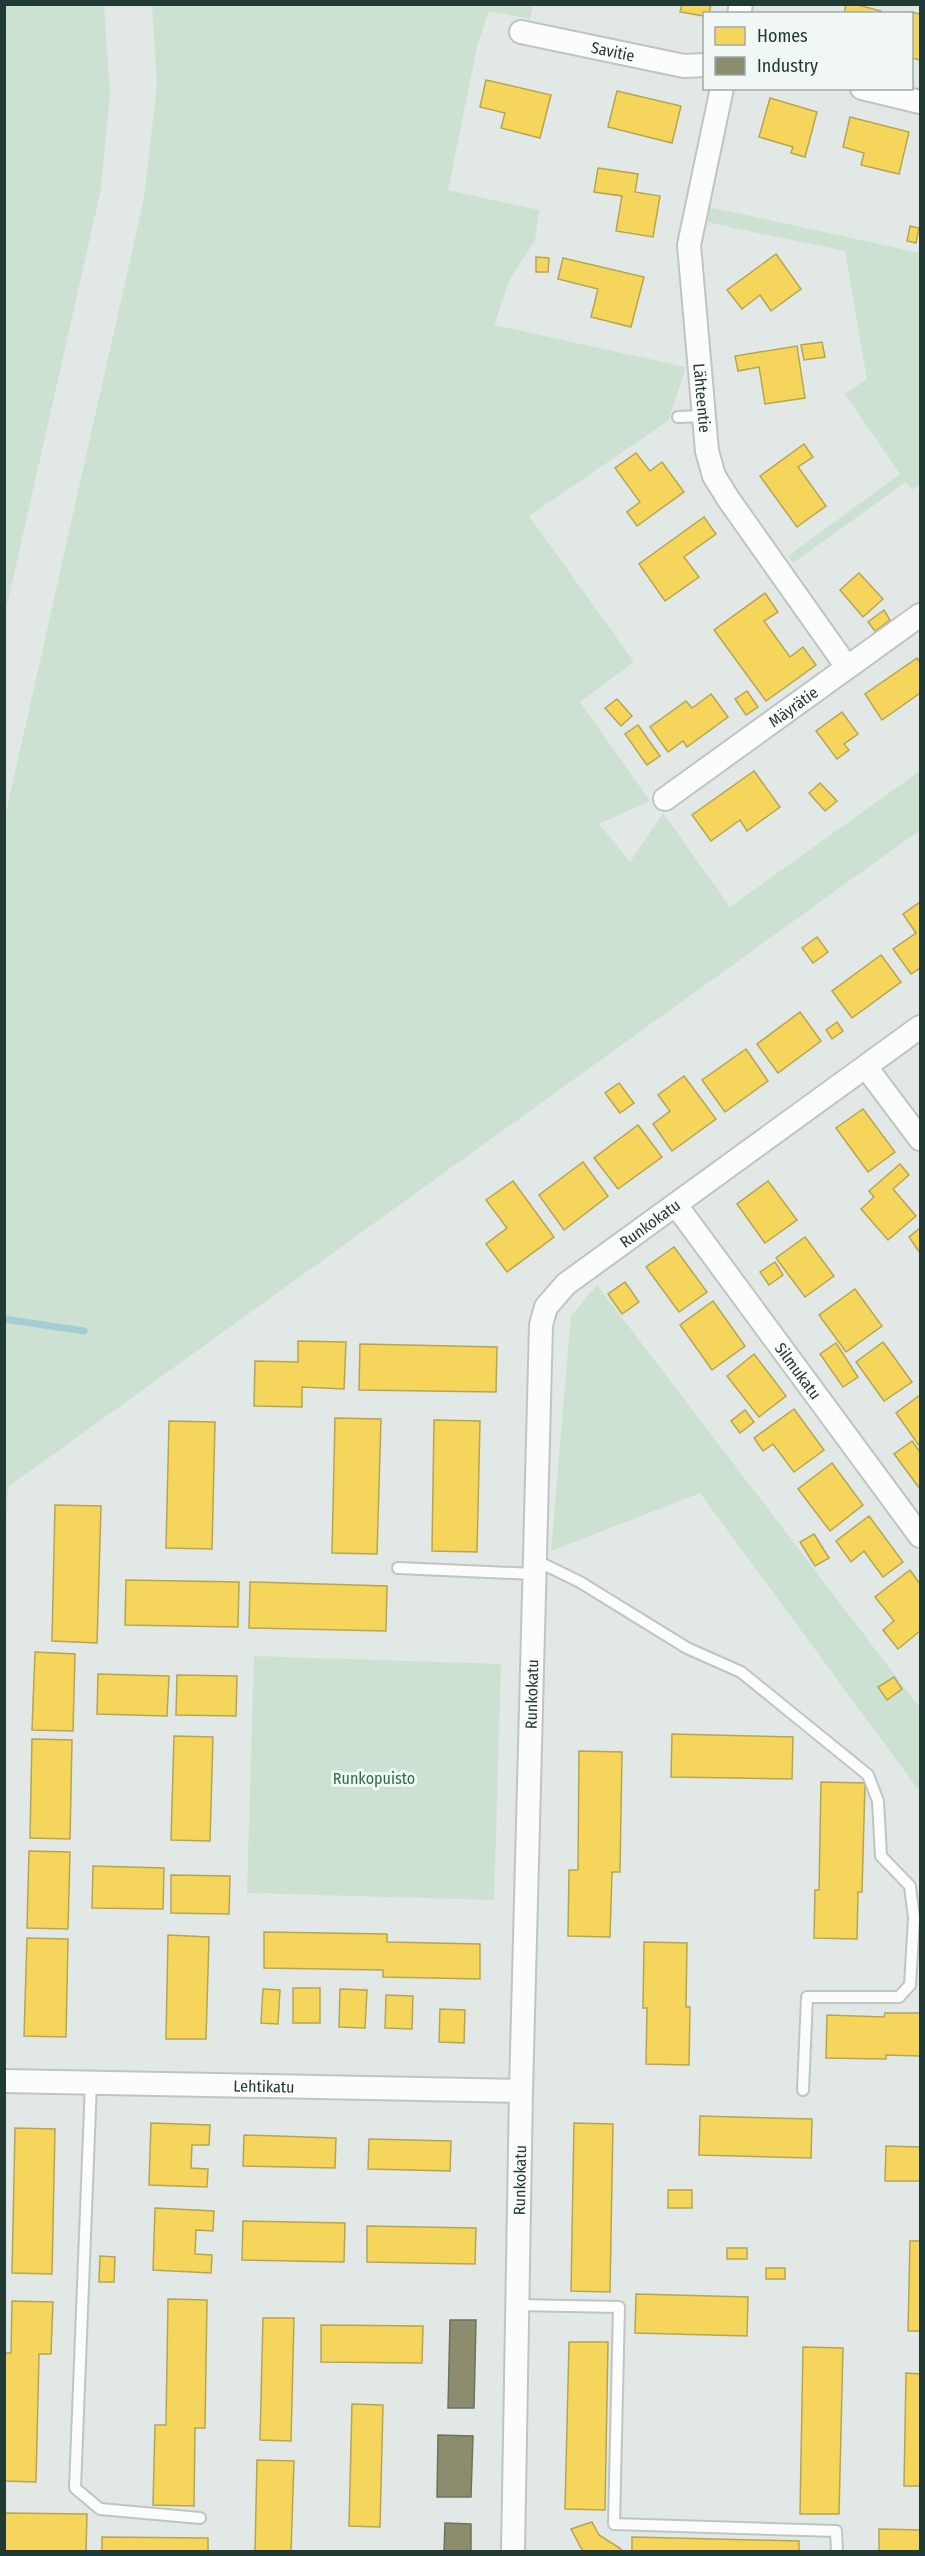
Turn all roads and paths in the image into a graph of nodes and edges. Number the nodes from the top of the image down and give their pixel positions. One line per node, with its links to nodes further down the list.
1 (522, 32): 2 (street, Savitie)
2 (703, 65)
3 (722, 90): 6 (street, Lähteentie)
4 (870, 90): 5 (street)
5 (921, 102)
6 (703, 416): 7 (lane); 9 (street, Lähteentie)
7 (678, 417)
8 (921, 615): 9 (street, Mäyrätie)
9 (847, 667): 10 (street, Mäyrätie)
10 (665, 799)
11 (921, 1027): 12 (street, Runkokatu)
12 (866, 1067): 13 (street); 14 (street, Runkokatu)
13 (921, 1140)
14 (676, 1205): 15 (street, Silmukatu); 16 (street, Runkokatu)
15 (921, 1536)
16 (534, 1567): 17 (lane); 20 (lane); 21 (street, Runkokatu)
17 (398, 1568)
18 (4, 2081): 19 (street, Lehtikatu)
19 (91, 2083): 21 (street, Lehtikatu); 23 (lane)
20 (803, 2090)
21 (521, 2091): 22 (street, Runkokatu)
22 (519, 2305): 24 (street, Runkokatu); 25 (lane)
23 (200, 2518)
24 (513, 2552)
25 (837, 2552)

